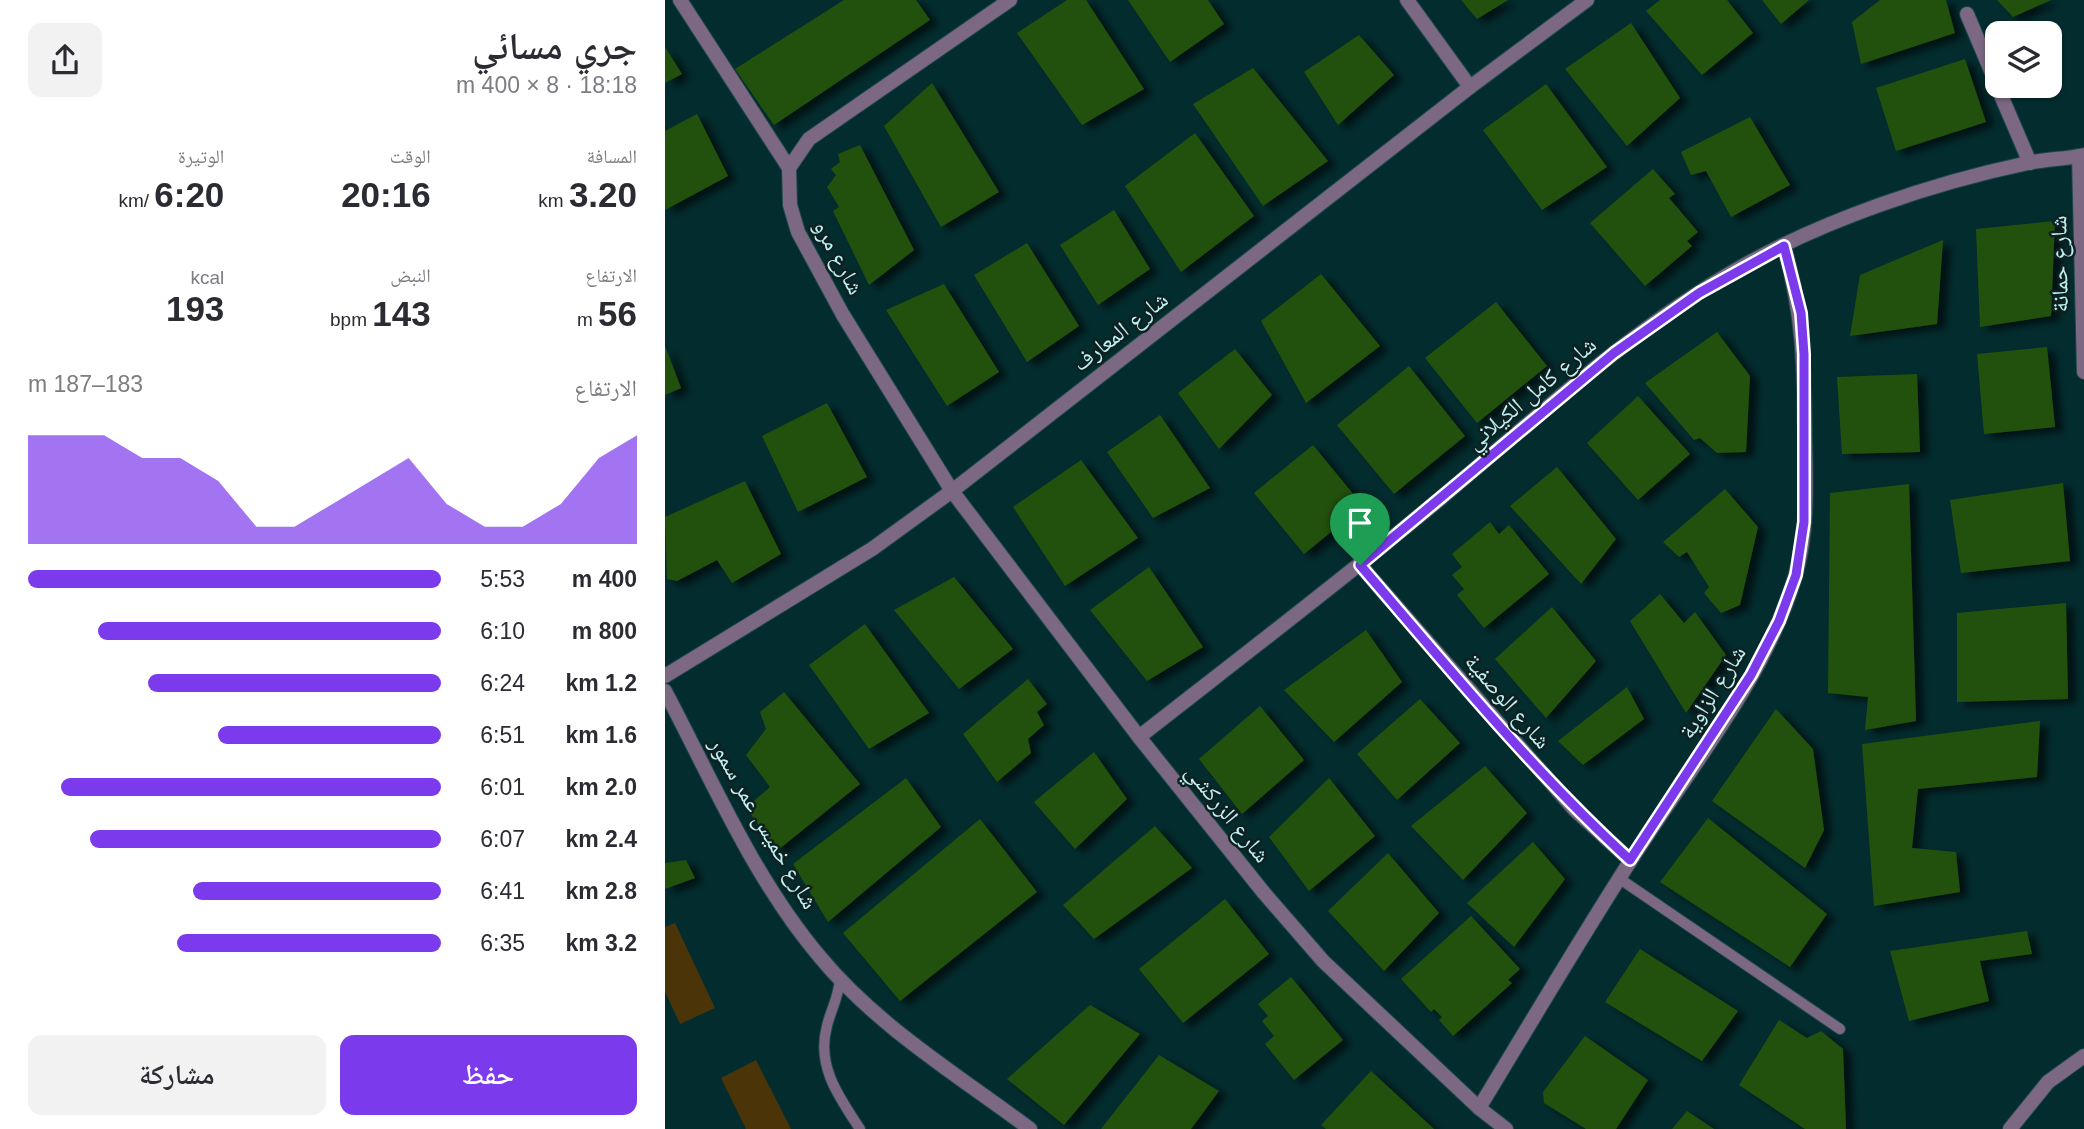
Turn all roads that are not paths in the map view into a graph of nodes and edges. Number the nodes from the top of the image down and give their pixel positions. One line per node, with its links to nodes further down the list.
1 (680, 0): 11 (street)
2 (1010, 0): 11 (street)
3 (1407, 0): 7 (street)
4 (1587, 0): 7 (street, شارع المعارف)
5 (1967, 14): 6 (street)
6 (1985, 57)
7 (1470, 87): 14 (street, شارع المعارف)
8 (2002, 98): 10 (street)
9 (2082, 156): 10 (street, شارع كامل الكيلاني); 13 (street, شارع حمانة)
10 (2030, 163): 12 (street, شارع كامل الكيلاني)
11 (789, 168): 14 (street, شارع مرو)
12 (1784, 246): 15 (street, شارع كامل الكيلاني); 19 (street, شارع الزاوية)
13 (2084, 372)
14 (952, 491): 16 (street, شارع المعارف); 18 (street, شارع الزركشي)
15 (1360, 565): 18 (street, شارع كامل الكيلاني); 19 (street, شارع الوصفية)
16 (665, 676)
17 (665, 691): 21 (street, شارع خميس عمر سمور)
18 (1139, 737): 24 (street, شارع الزركشي)
19 (1630, 860): 20 (street, شارع الزاوية)
20 (1620, 879): 22 (lane); 24 (street, شارع الزاوية)
21 (840, 978): 25 (lane); 26 (street, شارع خميس عمر سمور)
22 (1840, 1029)
23 (2084, 1056): 28 (street)
24 (1479, 1108): 27 (street, شارع الزركشي)
25 (860, 1129)
26 (1030, 1129)
27 (1506, 1129)
28 (2010, 1129)

